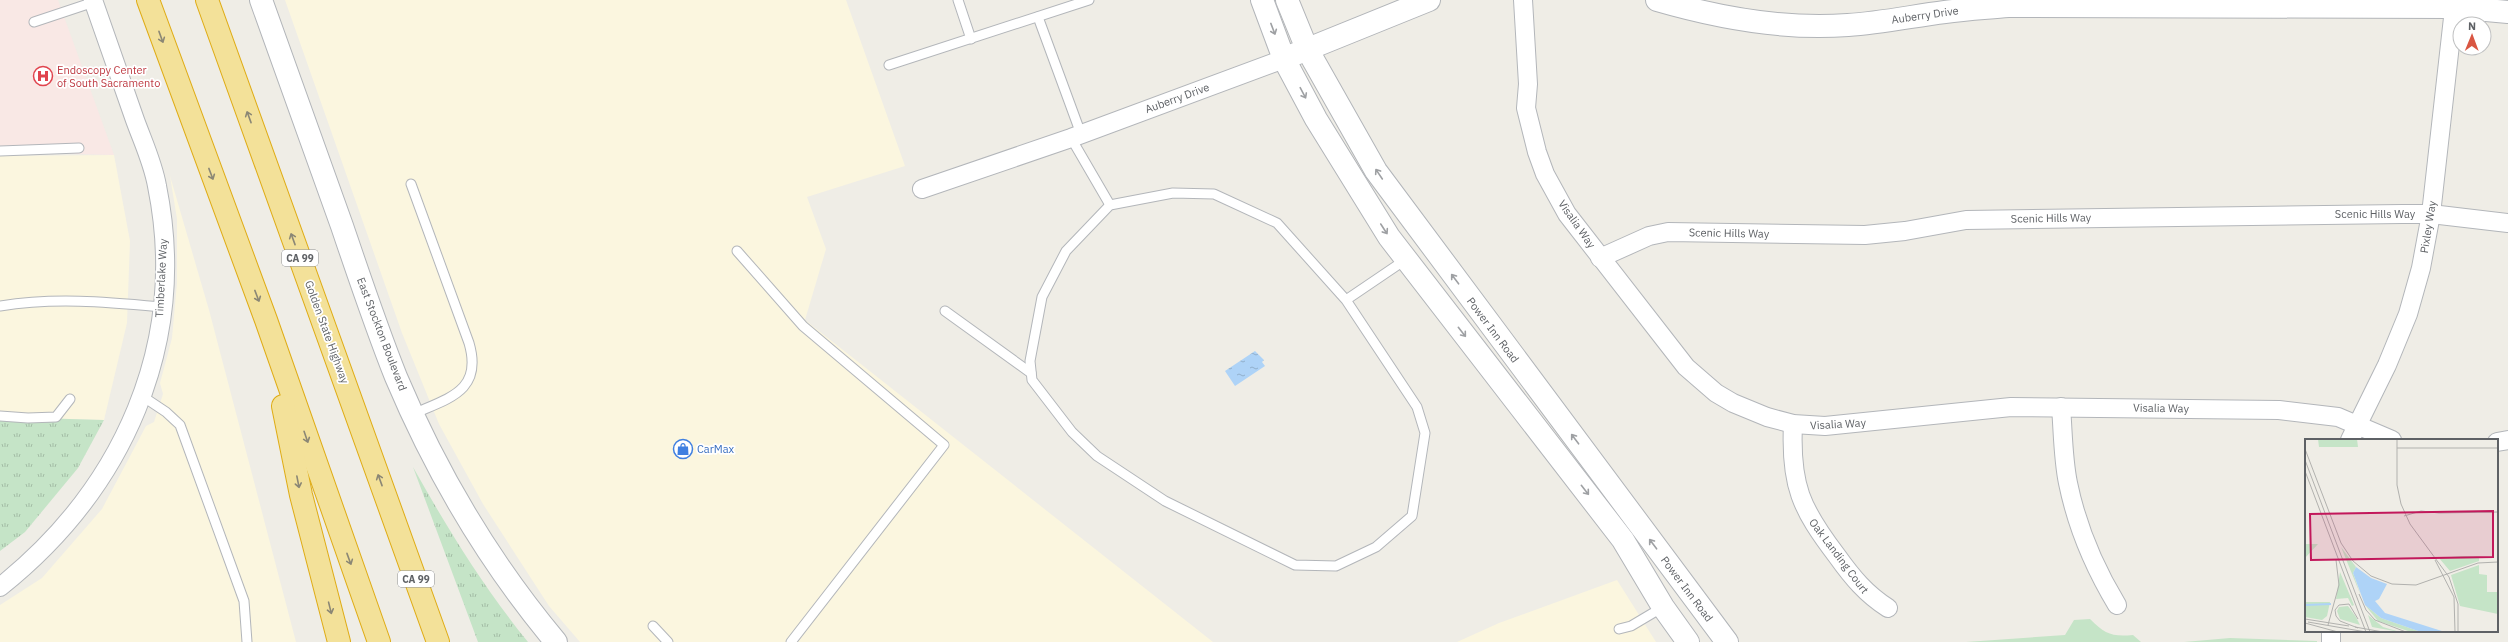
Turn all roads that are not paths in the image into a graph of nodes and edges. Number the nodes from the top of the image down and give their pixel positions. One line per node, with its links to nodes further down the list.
1 (148, 0): 36 (highway, one-way to 36)
2 (207, 0): 48 (highway, Golden State Highway / CA 99, one-way to 2)
3 (261, 0): 41 (street, East Stockton Boulevard)
4 (958, 0): 17 (lane)
5 (1089, 0): 15 (lane)
6 (1262, 0): 19 (street, one-way to 19)
7 (1287, 0): 18 (street, Power Inn Road)
8 (1429, 0): 18 (street, Auberry Drive)
9 (1523, 0): 30 (street, Visalia Way)
10 (1656, 0): 12 (street, Auberry Drive)
11 (93, 1): 16 (lane); 34 (street, Timberlake Way)
12 (2008, 3): 13 (street, Auberry Drive)
13 (2454, 3): 14 (street, Auberry Drive); 27 (street, Pixley Way)
14 (2508, 12)
15 (1038, 17): 17 (lane); 21 (lane)
16 (34, 22)
17 (971, 39): 20 (lane)
18 (1307, 50): 19 (street, Auberry Drive); 64 (street, Power Inn Road, one-way to 18)
19 (1284, 59): 21 (street, Auberry Drive); 31 (street, one-way to 31)
20 (889, 66)
21 (1076, 136): 25 (street, Auberry Drive); 26 (lane)
22 (79, 148): 23 (lane)
23 (0, 152)
24 (411, 184): 41 (lane)
25 (922, 189)
26 (1110, 205): 32 (lane); 37 (lane)
27 (2431, 214): 28 (street, Scenic Hills Way); 30 (street, Scenic Hills Way); 44 (street, Pixley Way)
28 (2508, 223)
29 (737, 251): 62 (lane)
30 (1600, 258): 43 (street, Visalia Way)
31 (1405, 260): 32 (lane); 51 (street, one-way to 51)
32 (1346, 300): 37 (lane)
33 (0, 306): 34 (lane)
34 (162, 307): 38 (street, Timberlake Way)
35 (945, 311): 37 (lane)
36 (266, 320): 56 (highway, one-way to 56); 57 (highway, one-way to 57)
37 (1031, 373)
38 (142, 396): 49 (street, Timberlake Way); 55 (lane)
39 (70, 399): 42 (lane)
40 (2061, 407): 43 (street, Visalia Way); 44 (street, Visalia Way); 50 (street)
41 (413, 414): 60 (street, East Stockton Boulevard)
42 (0, 416)
43 (1793, 424): 52 (street, Oak Landing Court)
44 (2353, 432): 45 (street, Visalia Way)
45 (2387, 439)
46 (2508, 440): 47 (street)
47 (2498, 442)
48 (394, 517): 58 (highway, Golden State Highway / CA 99); 59 (highway)
49 (0, 587)
50 (2117, 605)
51 (1663, 607): 54 (lane); 63 (street)
52 (1888, 608)
53 (653, 626): 61 (lane)
54 (1619, 629)
55 (247, 642)
56 (339, 642)
57 (379, 642)
58 (438, 642)
59 (447, 642)
60 (556, 642)
61 (668, 642)
62 (791, 642)
63 (1688, 642)
64 (1727, 642)

